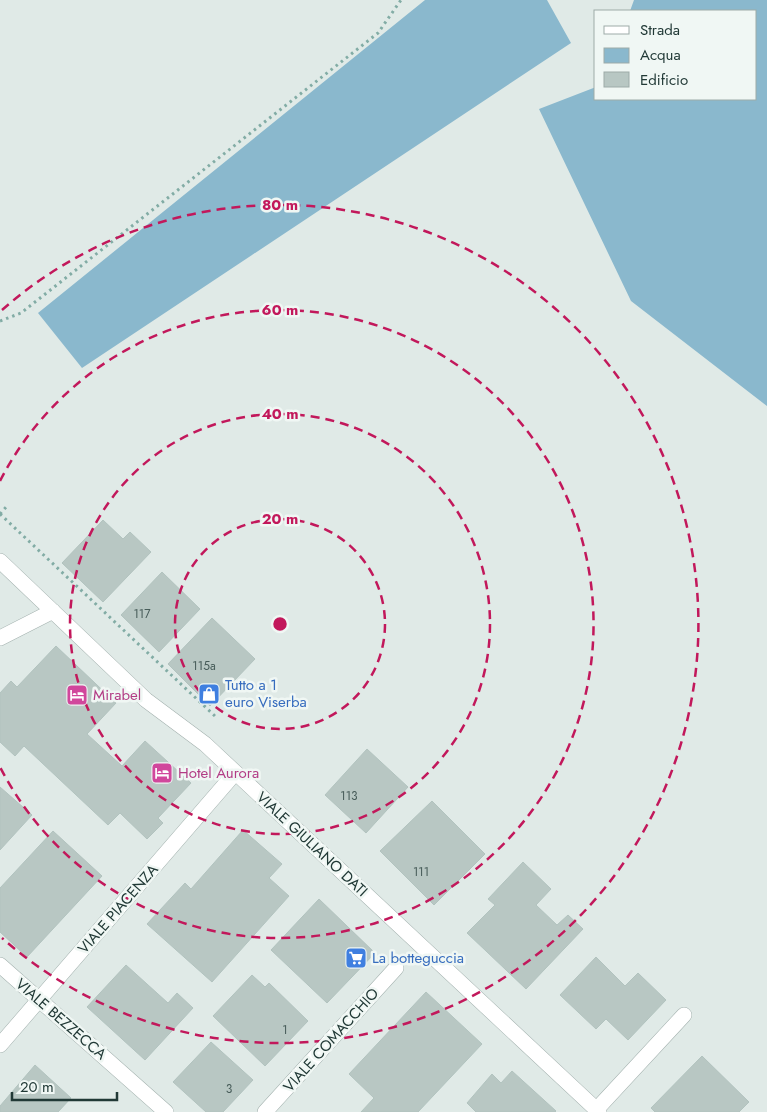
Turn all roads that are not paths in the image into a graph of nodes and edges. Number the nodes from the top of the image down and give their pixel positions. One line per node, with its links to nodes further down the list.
1 (0, 561): 2 (street, VIALE GIULIANO DATI)
2 (53, 612): 3 (street); 4 (street, VIALE GIULIANO DATI)
3 (0, 638)
4 (236, 773): 7 (street, VIALE PIACENZA); 10 (street, VIALE GIULIANO DATI)
5 (0, 965): 7 (street, VIALE BEZZECCA)
6 (396, 968): 12 (street, VIALE COMACCHIO)
7 (39, 1000): 9 (street, VIALE PIACENZA); 11 (street, VIALE BEZZECCA)
8 (684, 1015): 10 (street)
9 (0, 1044)
10 (597, 1111)
11 (166, 1112)
12 (265, 1112)

